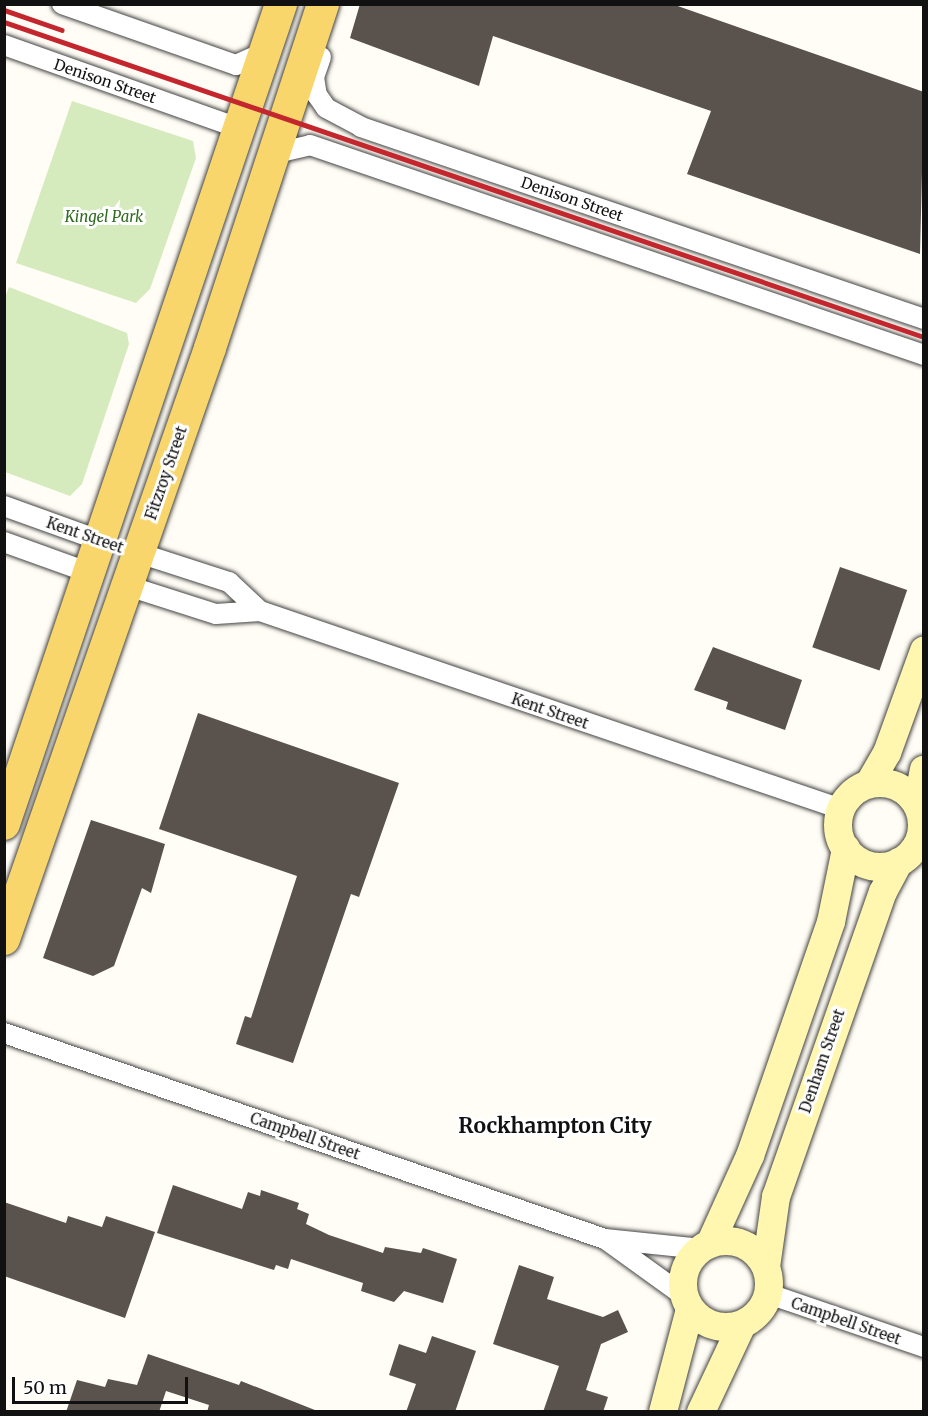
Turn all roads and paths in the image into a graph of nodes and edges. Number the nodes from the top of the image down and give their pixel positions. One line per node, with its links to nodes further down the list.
1 (62, 4): 6 (street)
2 (281, 4): 6 (main road)
3 (323, 4): 8 (main road, Fitzroy Street)
4 (332, 4): 9 (street, Denison Street)
5 (4, 45): 7 (street, Denison Street)
6 (265, 51): 7 (main road)
7 (239, 128): 12 (main road)
8 (272, 154): 10 (street); 14 (main road, Fitzroy Street)
9 (924, 319)
10 (924, 355)
11 (4, 506): 12 (street, Kent Street)
12 (101, 541): 14 (main road, Kent Street); 15 (main road)
13 (4, 542): 15 (street, Kent Street)
14 (139, 552): 16 (main road, Fitzroy Street); 17 (street, Kent Street)
15 (90, 573): 16 (main road, Kent Street); 23 (main road)
16 (128, 586): 17 (street, Kent Street); 27 (main road, Fitzroy Street)
17 (261, 610): 22 (street, Kent Street)
18 (924, 651): 20 (street)
19 (924, 770): 21 (street)
20 (869, 784): 21 (street); 22 (street)
21 (917, 805): 24 (street)
22 (841, 809): 25 (street)
23 (4, 824)
24 (921, 842): 26 (street)
25 (846, 849): 26 (street); 30 (street)
26 (899, 862): 31 (street, Denham Street)
27 (4, 939)
28 (4, 1033): 29 (street, Campbell Street)
29 (605, 1239): 30 (street, Campbell Street); 32 (street, Campbell Street)
30 (705, 1247): 31 (street); 32 (street)
31 (768, 1280): 33 (street); 34 (street, Campbell Street)
32 (687, 1303): 33 (street); 35 (street)
33 (742, 1325): 36 (street)
34 (924, 1347)
35 (663, 1412)
36 (701, 1412)

